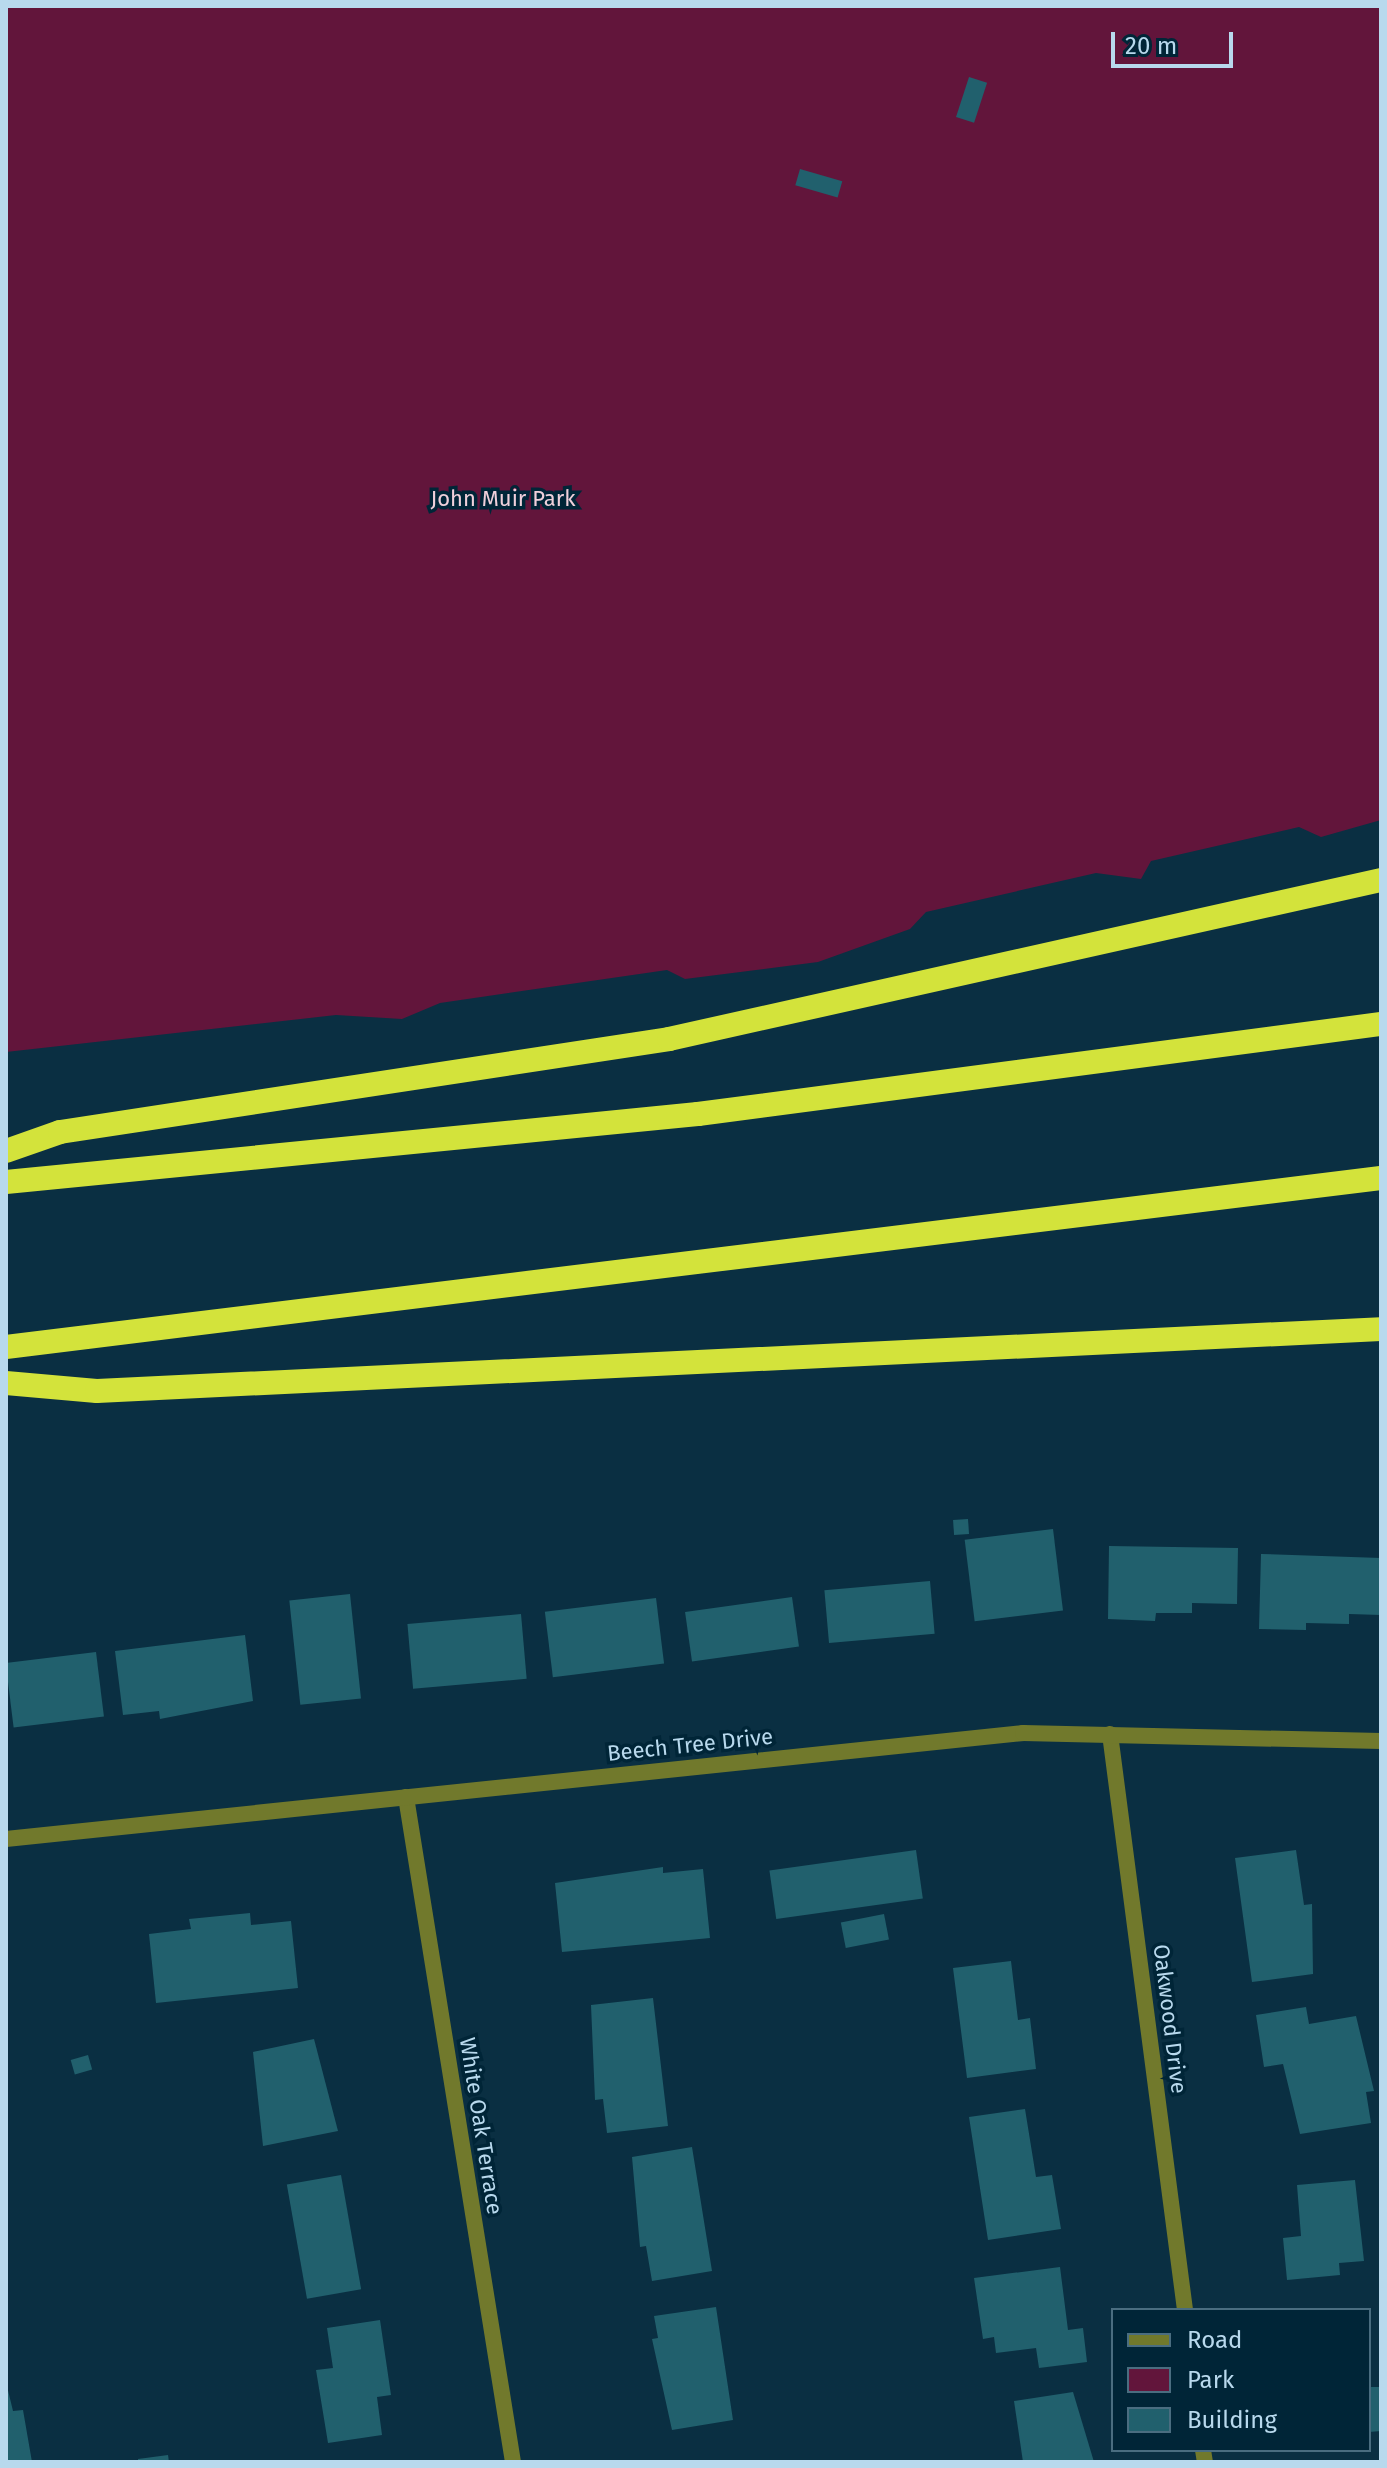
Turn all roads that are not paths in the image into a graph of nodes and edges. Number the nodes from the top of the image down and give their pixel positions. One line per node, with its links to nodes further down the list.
1 (1381, 880): 3 (highway)
2 (1381, 1024): 5 (highway)
3 (6, 1151)
4 (1381, 1178): 7 (highway)
5 (6, 1182)
6 (1381, 1329): 8 (highway)
7 (6, 1347)
8 (6, 1383)
9 (1110, 1734): 10 (street, Beech Tree Drive); 11 (street, Beech Tree Drive); 13 (street, Oakwood Drive)
10 (1381, 1741)
11 (406, 1797): 12 (street, Beech Tree Drive); 14 (street, White Oak Terrace)
12 (6, 1839)
13 (1185, 2308)
14 (513, 2462)

